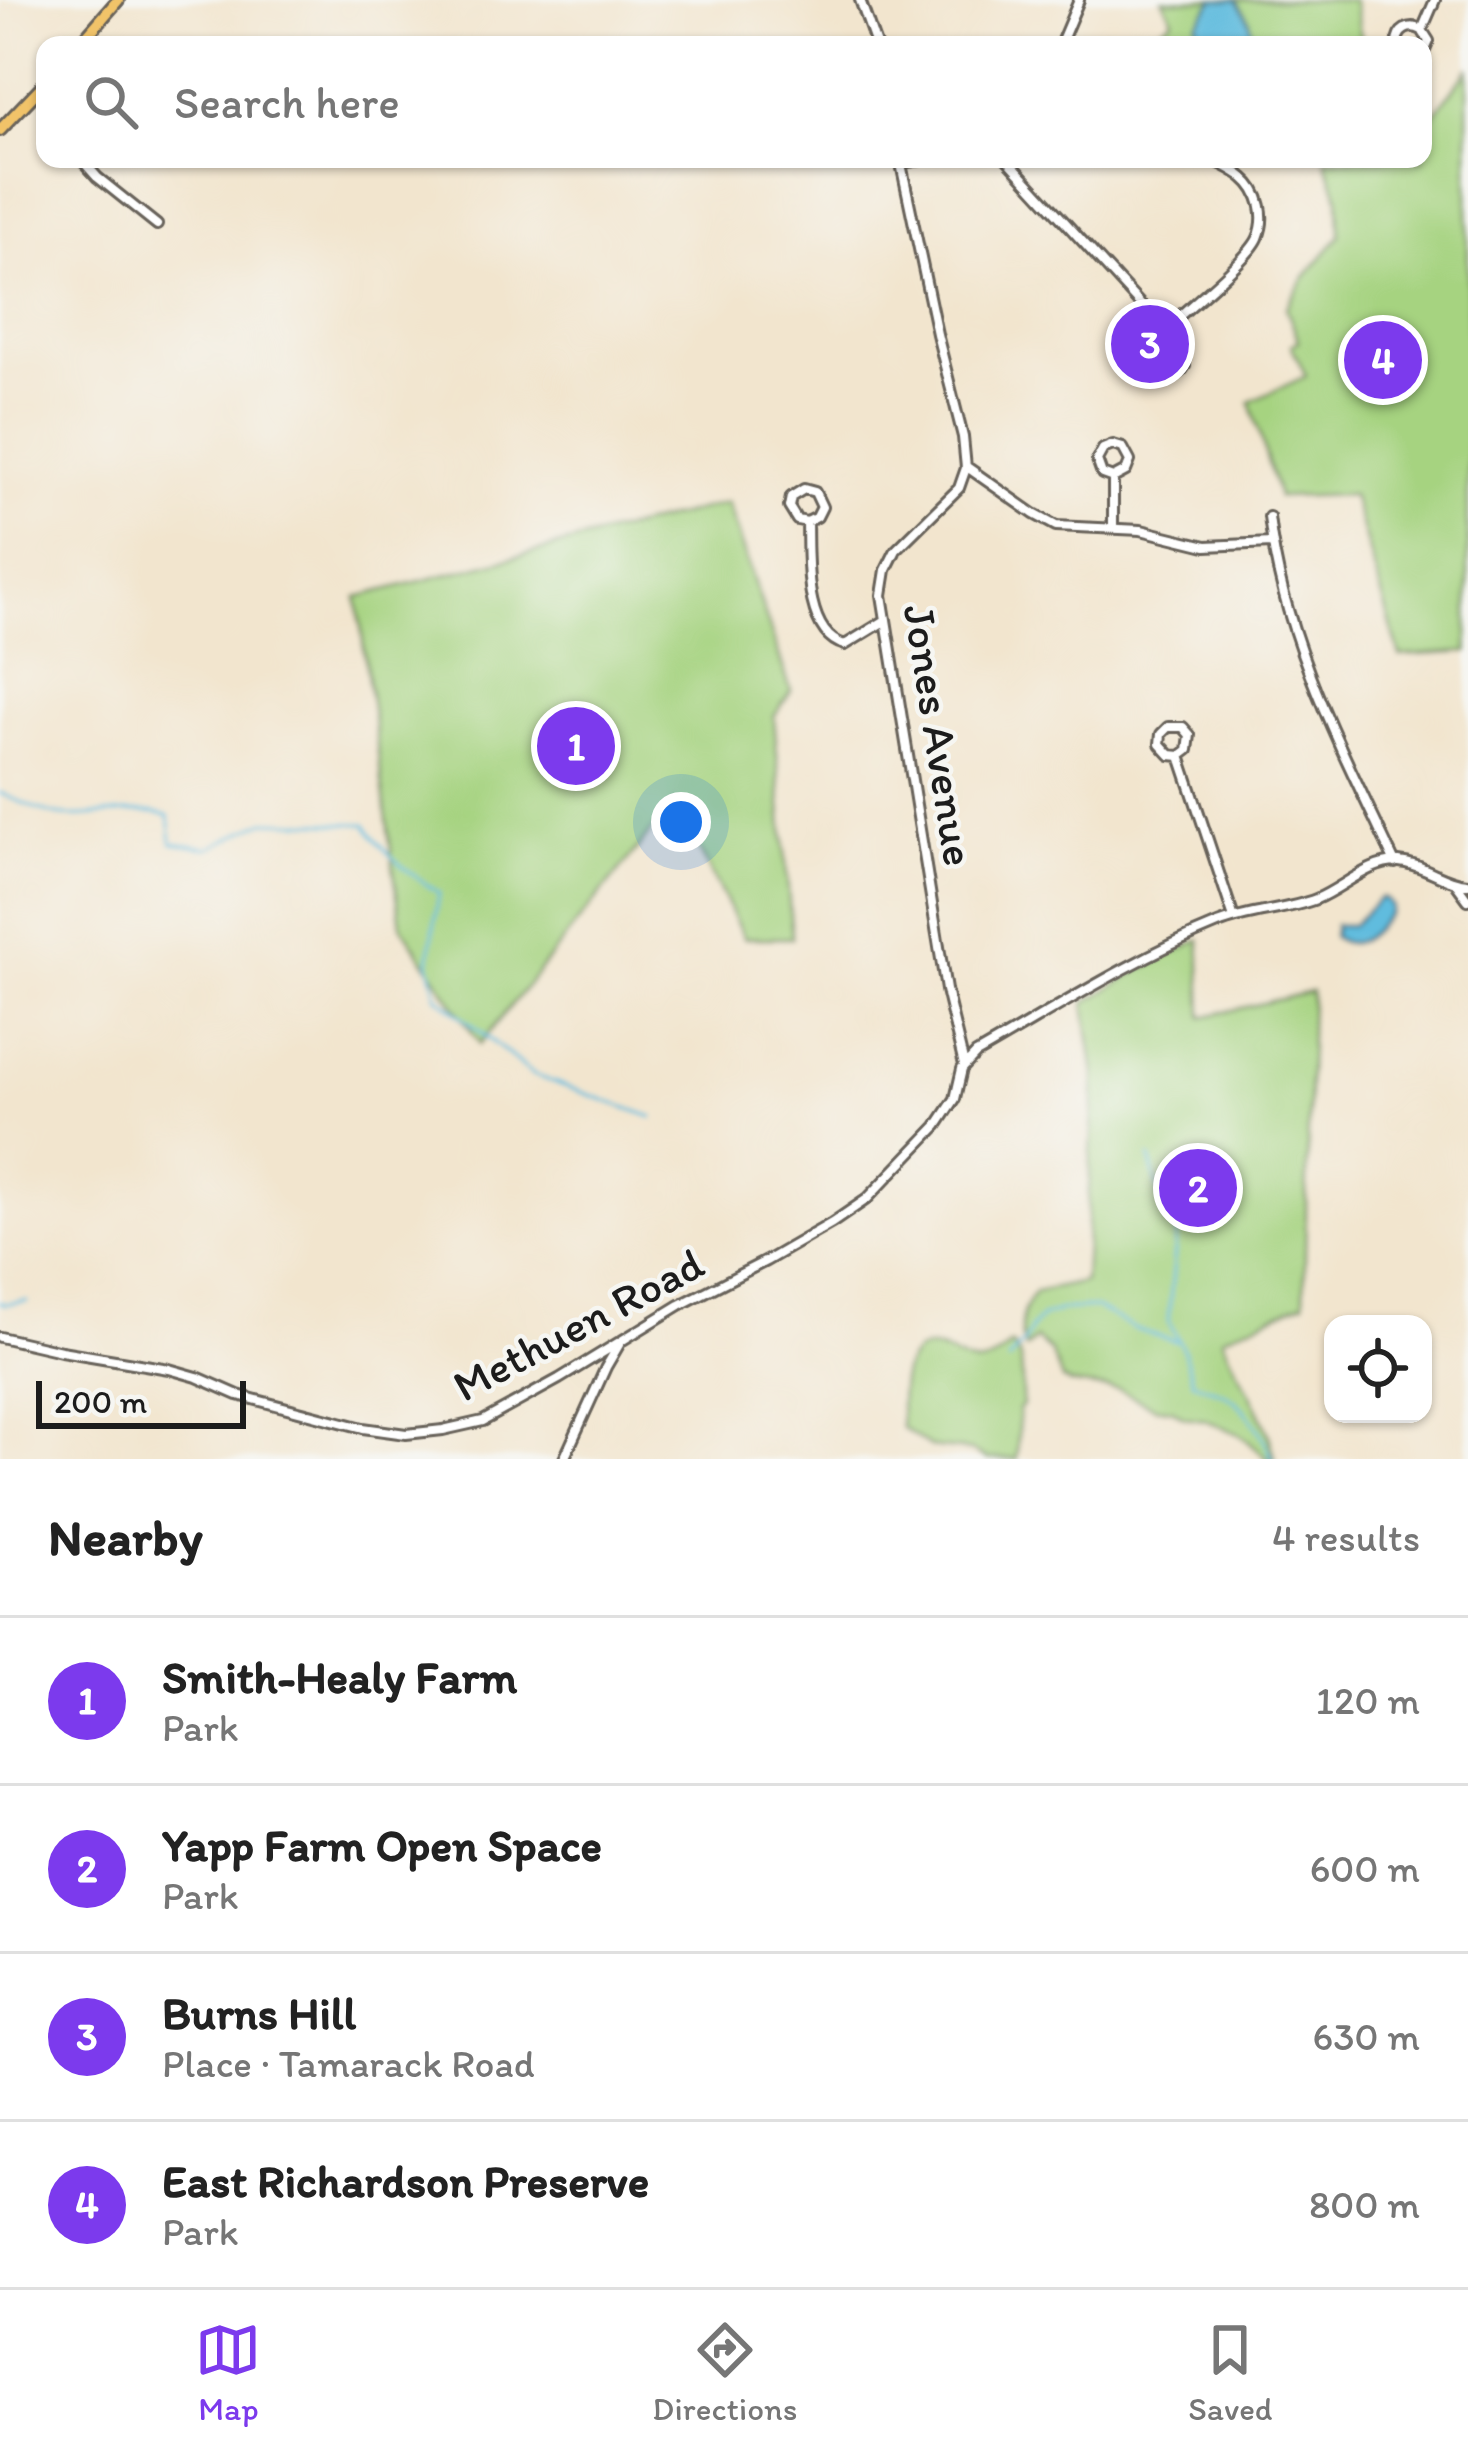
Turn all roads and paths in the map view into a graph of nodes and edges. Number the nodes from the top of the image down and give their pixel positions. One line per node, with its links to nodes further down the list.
1 (118, 0): 6 (main road)
2 (860, 0): 7 (street)
3 (1079, 0): 8 (street)
4 (1435, 0): 5 (street)
5 (1422, 30): 9 (street); 10 (street)
6 (87, 36)
7 (873, 36)
8 (1064, 36)
9 (1399, 36)
10 (1426, 36)
11 (36, 92): 12 (main road)
12 (0, 130)
13 (89, 168): 17 (street)
14 (902, 168): 20 (street)
15 (1015, 168): 18 (street)
16 (1228, 168): 18 (street)
17 (157, 225)
18 (1164, 330): 19 (street)
19 (1172, 339): 19 (street)
20 (966, 466): 24 (street); 26 (street, Jones Avenue)
21 (1113, 478): 21 (street); 24 (street)
22 (1269, 517): 25 (street)
23 (807, 522): 23 (street); 26 (street)
24 (1114, 528): 25 (street)
25 (1272, 543): 28 (street)
26 (886, 620): 33 (street, Jones Avenue)
27 (1180, 756): 27 (street); 32 (street)
28 (1395, 863): 29 (street); 32 (street)
29 (1456, 884): 30 (street); 31 (street)
30 (1468, 884)
31 (1468, 900)
32 (1234, 918): 33 (street)
33 (964, 1067): 35 (street, Methuen Road)
34 (0, 1336): 35 (street, Methuen Road)
35 (620, 1341): 36 (street)
36 (564, 1459)

